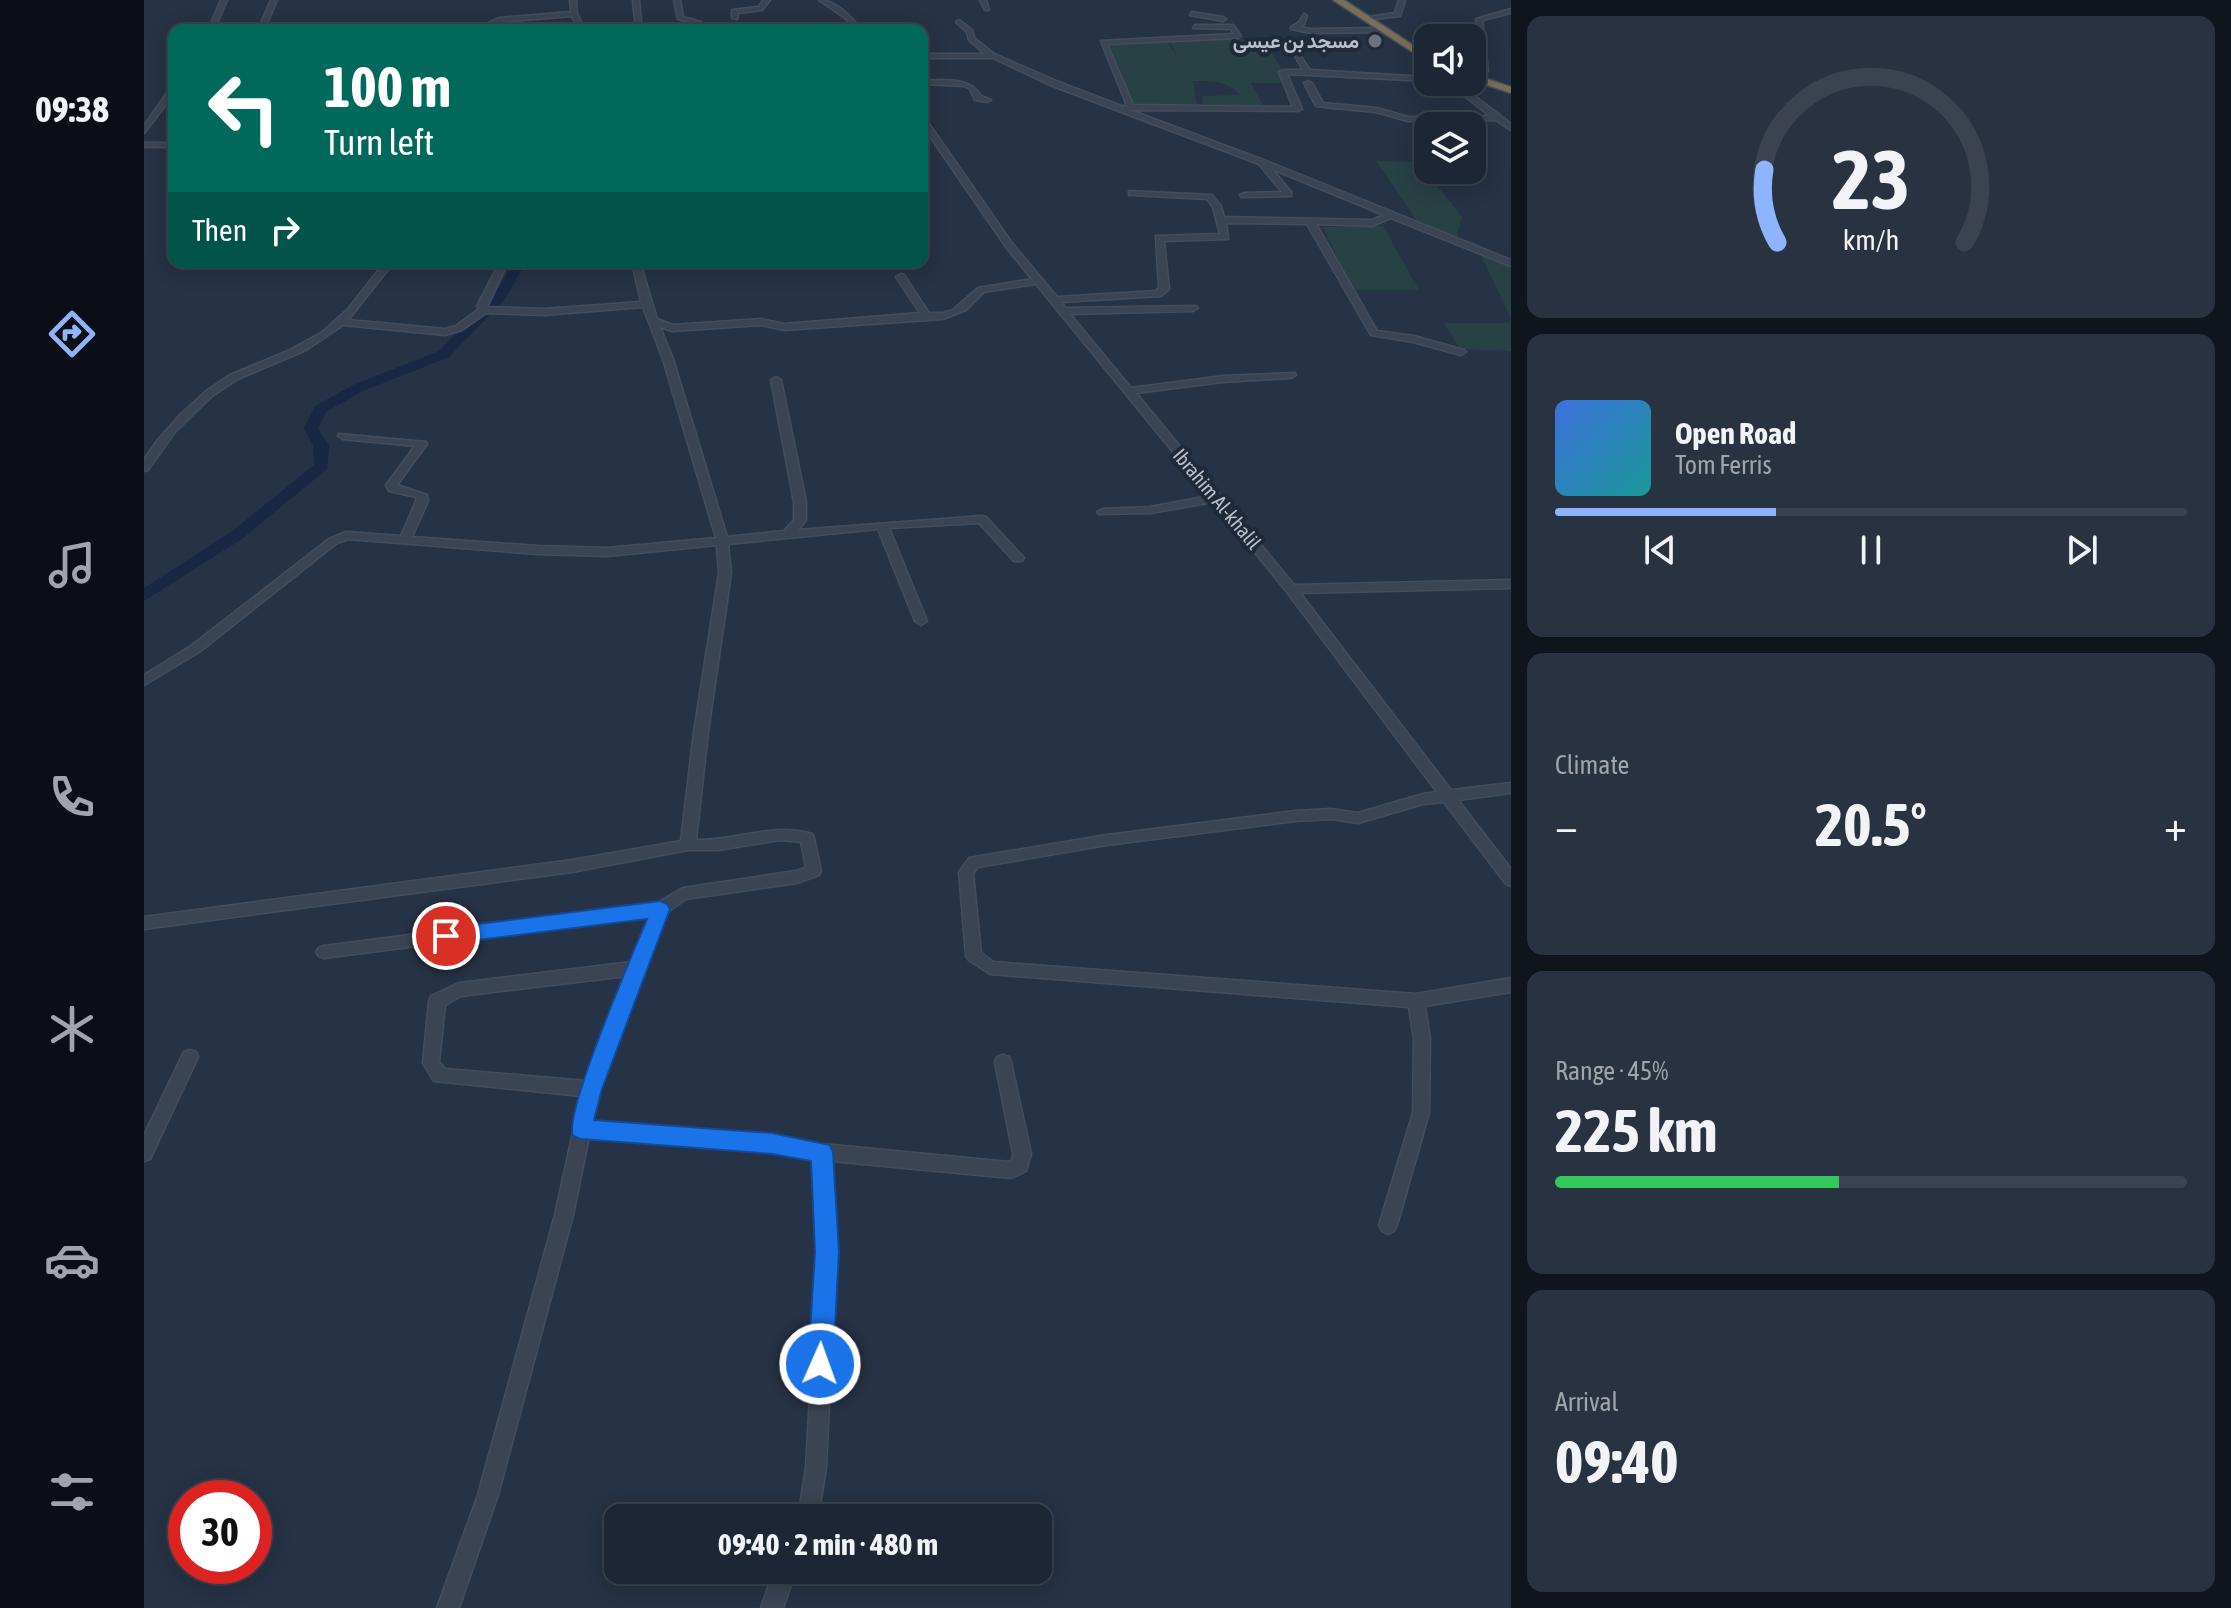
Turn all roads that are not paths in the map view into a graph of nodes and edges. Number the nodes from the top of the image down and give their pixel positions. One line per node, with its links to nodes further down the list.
1 (224, 0): 19 (street)
2 (274, 0): 20 (street)
3 (573, 0): 13 (street)
4 (636, 0): 23 (street)
5 (677, 0): 24 (street)
6 (767, 0): 16 (street)
7 (822, 0): 25 (street)
8 (983, 0): 11 (street)
9 (1338, 0): 17 (highway)
10 (1402, 0): 17 (street)
11 (987, 9)
12 (1511, 11): 26 (street)
13 (574, 14): 21 (street); 22 (street)
14 (1192, 14): 28 (street)
15 (1304, 16): 29 (street)
16 (735, 18)
17 (1364, 18): 29 (highway)
18 (959, 22): 32 (street)
19 (214, 24)
20 (264, 24)
21 (490, 24)
22 (579, 24)
23 (638, 24)
24 (699, 24)
25 (853, 24)
26 (1478, 24)
27 (1195, 27): 28 (street)
28 (1233, 27): 43 (street)
29 (1381, 30): 31 (highway)
30 (1293, 47): 34 (street)
31 (1414, 50)
32 (991, 55): 33 (street); 43 (street)
33 (928, 56)
34 (1308, 72): 35 (street); 43 (street)
35 (1414, 78)
36 (1486, 81): 39 (highway)
37 (928, 83): 42 (street)
38 (1308, 83): 44 (street)
39 (1511, 90)
40 (1470, 96): 44 (street)
41 (168, 97): 46 (street)
42 (987, 100)
43 (1128, 108): 49 (street)
44 (1506, 122)
45 (928, 129): 60 (street, Ibrahim Al-khalil)
46 (144, 131)
47 (144, 145): 48 (street)
48 (168, 145)
49 (1263, 163): 51 (street); 52 (street)
50 (1132, 193): 53 (street)
51 (1244, 195)
52 (1390, 215): 54 (street); 55 (street)
53 (1222, 220): 54 (street); 61 (street)
54 (1311, 223): 69 (street)
55 (1511, 263)
56 (385, 268): 68 (street)
57 (501, 268): 64 (street)
58 (637, 268): 62 (street)
59 (901, 277): 66 (street)
60 (1038, 281): 61 (street, Ibrahim Al-khalil); 66 (street)
61 (1053, 300): 65 (street, Ibrahim Al-khalil)
62 (646, 304): 64 (street); 67 (street)
63 (1193, 308): 65 (street)
64 (484, 310): 68 (street)
65 (1061, 311): 72 (street, Ibrahim Al-khalil)
66 (924, 316): 67 (street)
67 (653, 321): 80 (street)
68 (341, 322): 74 (street)
69 (1461, 352)
70 (1291, 375): 72 (street)
71 (776, 380): 78 (street)
72 (1128, 391): 75 (street, Ibrahim Al-khalil)
73 (343, 436): 79 (street)
74 (144, 468)
75 (1216, 498): 76 (street); 83 (street, Ibrahim Al-khalil)
76 (1103, 512)
77 (882, 525): 78 (street); 81 (street); 84 (street)
78 (788, 534): 80 (street)
79 (405, 540): 80 (street); 85 (street)
80 (722, 540): 88 (street)
81 (1018, 558)
82 (1511, 584): 83 (street)
83 (1291, 589): 87 (street, Ibrahim Al-khalil)
84 (921, 621)
85 (144, 681)
86 (1511, 788): 87 (street)
87 (1449, 795): 89 (street, Ibrahim Al-khalil); 95 (street)
88 (688, 845): 90 (street); 91 (street)
89 (1511, 880)
90 (660, 909): 92 (street); 93 (street)
91 (144, 923)
92 (324, 952)
93 (638, 968): 98 (street); 98 (street)
94 (1511, 985): 95 (street)
95 (1416, 1001): 102 (street)
96 (190, 1057): 101 (street)
97 (1003, 1062): 100 (street)
98 (591, 1089): 99 (street)
99 (581, 1129): 100 (street); 105 (street)
100 (822, 1152): 103 (street)
101 (144, 1153)
102 (1388, 1225)
103 (810, 1504)
104 (780, 1584): 106 (street)
105 (448, 1608)
106 (772, 1608)

